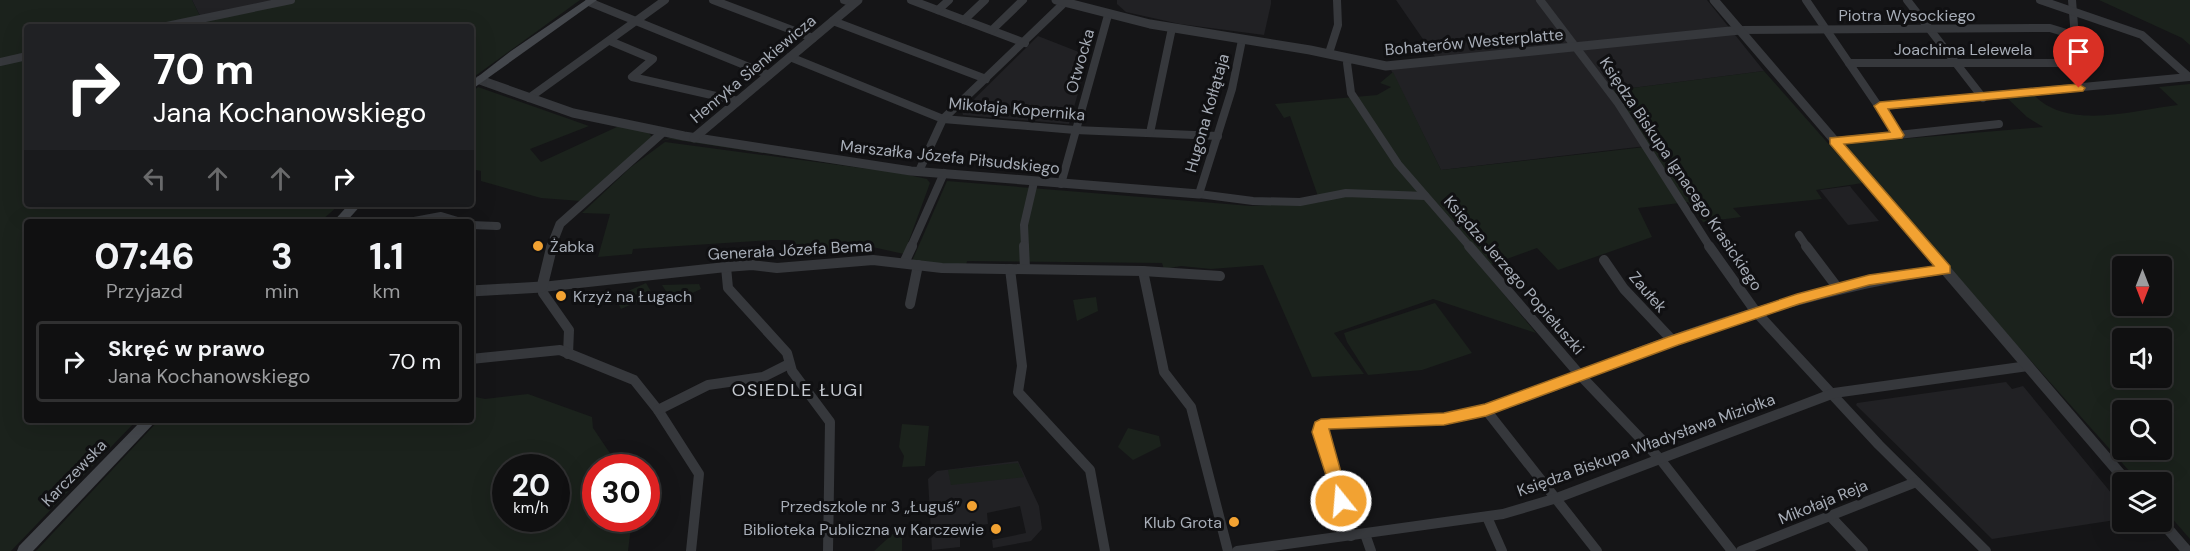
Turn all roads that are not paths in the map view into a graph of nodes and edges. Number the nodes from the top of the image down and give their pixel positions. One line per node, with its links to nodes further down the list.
1 (291, 0): 26 (street)
2 (665, 0): 23 (street)
3 (713, 0): 33 (street)
4 (911, 0): 21 (street)
5 (949, 0): 21 (street)
6 (985, 0): 24 (street)
7 (1023, 0): 30 (street)
8 (1089, 0): 19 (street, Otwocka)
9 (1337, 0): 38 (street)
10 (1540, 0): 37 (street, Księdza Biskupa Ignacego Krasickiego)
11 (1714, 0): 31 (street)
12 (1806, 0): 29 (street)
13 (1907, 0): 28 (street)
14 (2040, 0): 20 (street)
15 (2072, 0): 20 (street)
16 (591, 1): 23 (street); 48 (main road)
17 (852, 1): 25 (street, Henryka Sienkiewicza)
18 (1060, 1): 19 (street); 36 (street)
19 (1082, 8): 22 (street, Bohaterów Westerplatte)
20 (2072, 9): 32 (street); 50 (street)
21 (938, 10): 24 (street)
22 (1108, 15): 27 (street, Bohaterów Westerplatte); 57 (street, Otwocka)
23 (637, 20): 35 (street); 46 (street)
24 (964, 20): 30 (street)
25 (833, 21): 33 (street, Henryka Sienkiewicza); 47 (street)
26 (176, 24)
27 (1172, 28): 34 (street, Bohaterów Westerplatte); 59 (street)
28 (1929, 28): 29 (street, Piotra Wysockiego); 32 (street, Piotra Wysockiego); 43 (street)
29 (1826, 29): 31 (street, Piotra Wysockiego); 44 (street)
30 (992, 30): 36 (street)
31 (1740, 30): 37 (street, Bohaterów Westerplatte); 63 (street)
32 (2073, 35): 45 (street)
33 (813, 38): 40 (street, Henryka Sienkiewicza)
34 (1242, 40): 38 (street, Bohaterów Westerplatte); 61 (street, Hugona Kołłątaja)
35 (610, 41): 51 (street); 53 (street)
36 (1025, 43): 47 (street)
37 (1575, 47): 41 (street, Bohaterów Westerplatte); 90 (street, Księdza Biskupa Ignacego Krasickiego)
38 (1329, 53): 41 (street, Bohaterów Westerplatte)
39 (24, 57): 42 (street)
40 (790, 57): 46 (street, Henryka Sienkiewicza); 55 (street, Mikołaja Kopernika)
41 (1349, 60): 69 (street, Księdza Jerzego Popiełuszki)
42 (0, 62)
43 (1955, 62): 44 (street, Joachima Lelewela); 45 (street, Joachima Lelewela); 52 (street)
44 (1849, 63): 54 (street)
45 (2076, 66): 50 (street)
46 (769, 75): 53 (street, Henryka Sienkiewicza)
47 (986, 79): 55 (street)
48 (480, 80): 49 (main road); 51 (street, Marszałka Józefa Piłsudskiego)
49 (474, 85)
50 (2079, 88): 52 (street)
51 (529, 98): 58 (street, Marszałka Józefa Piłsudskiego)
52 (1983, 98): 54 (street)
53 (738, 100): 62 (street, Henryka Sienkiewicza)
54 (1880, 106): 60 (street)
55 (944, 119): 57 (street, Mikołaja Kopernika); 64 (street)
56 (1999, 124): 60 (street)
57 (1075, 130): 59 (street, Mikołaja Kopernika); 67 (street, Otwocka)
58 (662, 133): 62 (street, Marszałka Józefa Piłsudskiego); 86 (street)
59 (1150, 133): 61 (street, Mikołaja Kopernika)
60 (1898, 135): 63 (street)
61 (1218, 136): 68 (street, Hugona Kołłątaja)
62 (694, 138): 64 (street, Marszałka Józefa Piłsudskiego)
63 (1834, 141): 82 (street)
64 (919, 171): 65 (street, Marszałka Józefa Piłsudskiego)
65 (944, 173): 66 (street, Marszałka Józefa Piłsudskiego); 78 (street)
66 (1035, 182): 67 (street, Marszałka Józefa Piłsudskiego); 83 (street)
67 (1061, 184): 68 (street, Marszałka Józefa Piłsudskiego)
68 (1198, 194): 69 (street, Marszałka Józefa Piłsudskiego)
69 (1425, 196): 96 (street, Księdza Jerzego Popiełuszki)
70 (353, 207): 71 (main road)
71 (342, 219)
72 (425, 219): 73 (street)
73 (451, 219)
74 (474, 226): 75 (street)
75 (497, 226)
76 (1799, 235): 87 (street)
77 (1604, 260): 91 (street, Zaułek)
78 (904, 263): 79 (street, Generała Józefa Bema); 80 (street, Generała Józefa Bema)
79 (918, 266): 81 (street, Generała Józefa Bema); 89 (street)
80 (726, 267): 86 (street, Generała Józefa Bema); 94 (street)
81 (1010, 269): 83 (street, Generała Józefa Bema); 113 (street)
82 (1945, 269): 87 (street); 95 (street)
83 (1025, 270): 84 (street, Generała Józefa Bema)
84 (1143, 271): 85 (street, Generała Józefa Bema); 114 (street)
85 (1220, 276)
86 (542, 287): 88 (street, Generała Józefa Bema); 92 (street)
87 (1838, 287): 90 (street)
88 (474, 291)
89 (910, 304)
90 (1756, 312): 91 (street); 97 (street, Księdza Biskupa Ignacego Krasickiego)
91 (1673, 341): 96 (street)
92 (568, 354): 93 (street); 98 (street)
93 (474, 359)
94 (789, 364): 98 (street); 112 (street)
95 (2028, 366): 97 (street, Księdza Biskupa Władysława Miziołka); 102 (street)
96 (1580, 375): 99 (street); 101 (street, Księdza Jerzego Popiełuszki)
97 (1833, 393): 101 (street, Księdza Biskupa Władysława Miziołka); 103 (street, Księdza Biskupa Ignacego Krasickiego)
98 (658, 410): 111 (street)
99 (1486, 410): 104 (street); 109 (street)
100 (147, 423): 110 (main road, Karczewska)
101 (1659, 459): 104 (street, Księdza Biskupa Władysława Miziołka); 119 (street, Księdza Jerzego Popiełuszki)
102 (2119, 472)
103 (1916, 482): 105 (street, Mikołaja Reja); 122 (street, Księdza Biskupa Ignacego Krasickiego)
104 (1557, 498): 106 (street, Księdza Biskupa Władysława Miziołka); 118 (street)
105 (1830, 516): 120 (street, Mikołaja Reja); 121 (street)
106 (1487, 517): 108 (street, Księdza Biskupa Władysława Miziołka); 117 (street)
107 (2171, 532): 123 (street)
108 (1365, 534): 109 (street, Księdza Biskupa Władysława Miziołka); 116 (street)
109 (1351, 536): 115 (street, Księdza Biskupa Władysława Miziołka)
110 (24, 551)
111 (691, 551)
112 (828, 551)
113 (1105, 551)
114 (1228, 551)
115 (1237, 551)
116 (1371, 551)
117 (1502, 551)
118 (1597, 551)
119 (1732, 551)
120 (1741, 551)
121 (1863, 551)
122 (1986, 551)
123 (2187, 551)

